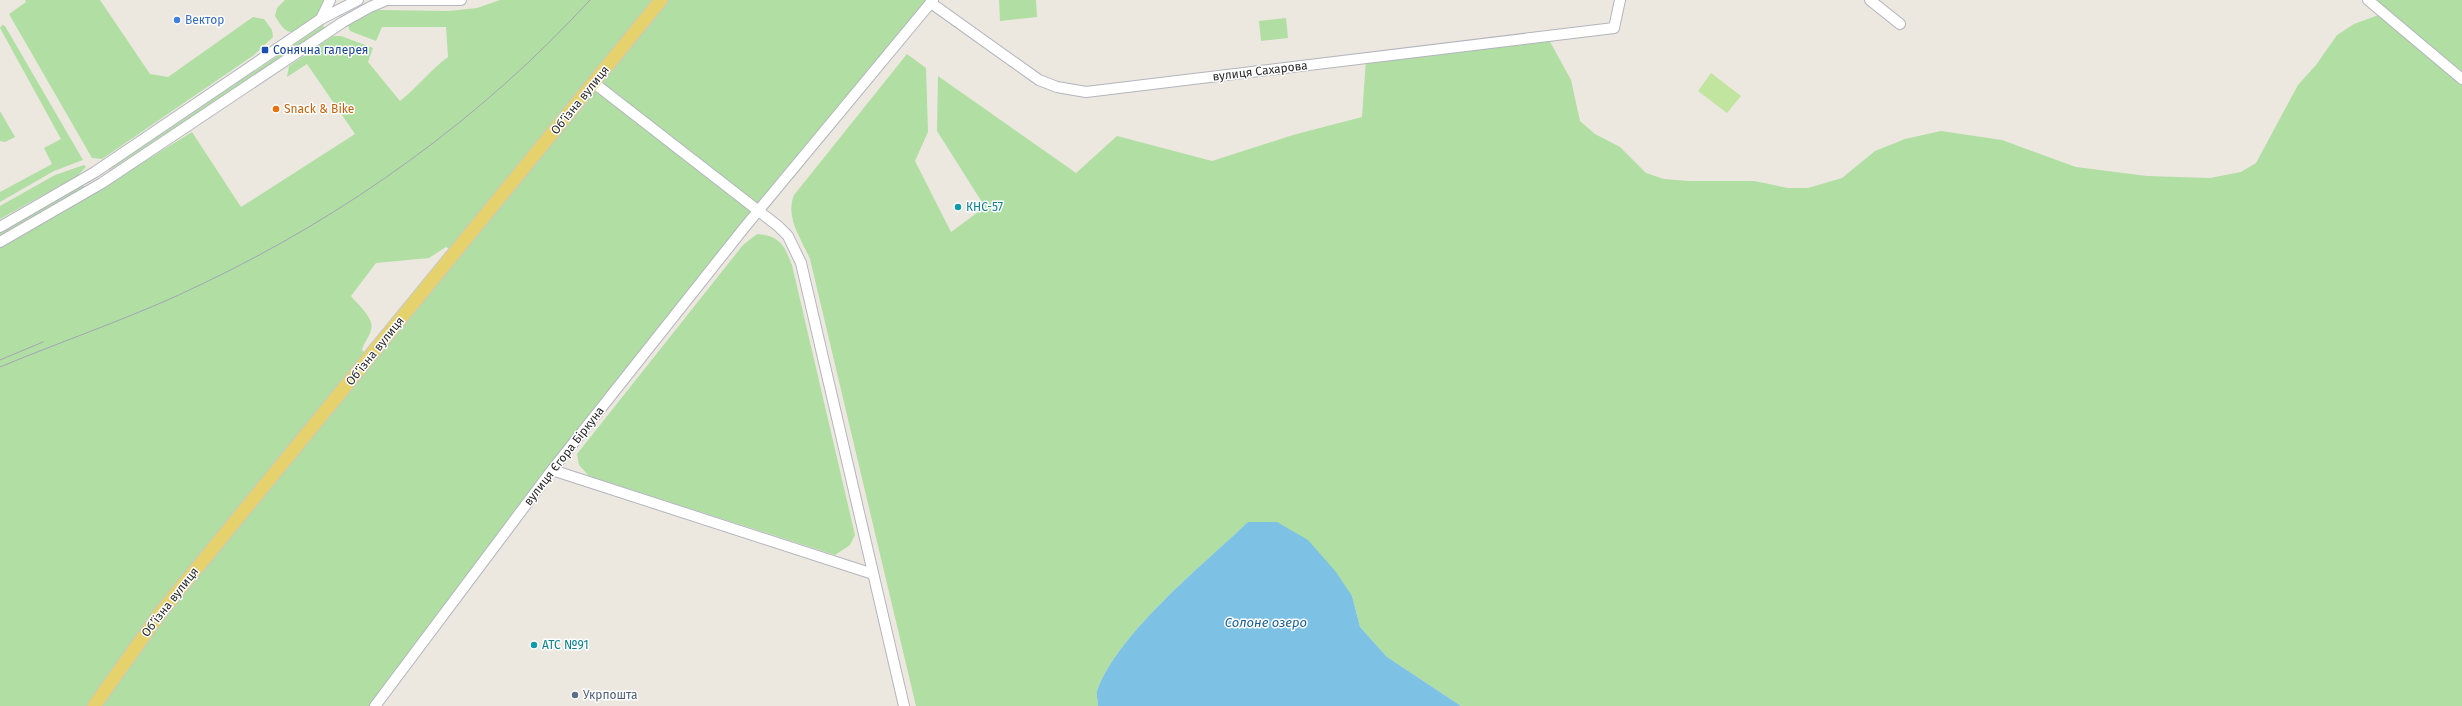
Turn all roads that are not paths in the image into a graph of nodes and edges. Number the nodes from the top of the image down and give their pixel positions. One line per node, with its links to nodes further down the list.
1 (330, 0): 10 (street)
2 (358, 0): 10 (street)
3 (387, 0): 4 (street); 15 (street)
4 (461, 0)
5 (661, 0): 13 (main road, Обʼїзна вулиця)
6 (1620, 0): 9 (street, вулиця Сахарова)
7 (1870, 0): 11 (street)
8 (2368, 0): 12 (street)
9 (932, 1): 16 (street, вулиця Єгора Біркуна)
10 (321, 19): 14 (street)
11 (1900, 24)
12 (2462, 79)
13 (594, 83): 16 (street); 21 (main road, Обʼїзна вулиця)
14 (95, 172): 15 (street); 17 (street)
15 (102, 184): 18 (street)
16 (759, 210): 19 (street, вулиця Єгора Біркуна); 20 (street)
17 (0, 227)
18 (0, 242)
19 (552, 470): 20 (street); 22 (street, вулиця Єгора Біркуна)
20 (873, 574): 23 (street)
21 (94, 706)
22 (375, 706)
23 (904, 706)

